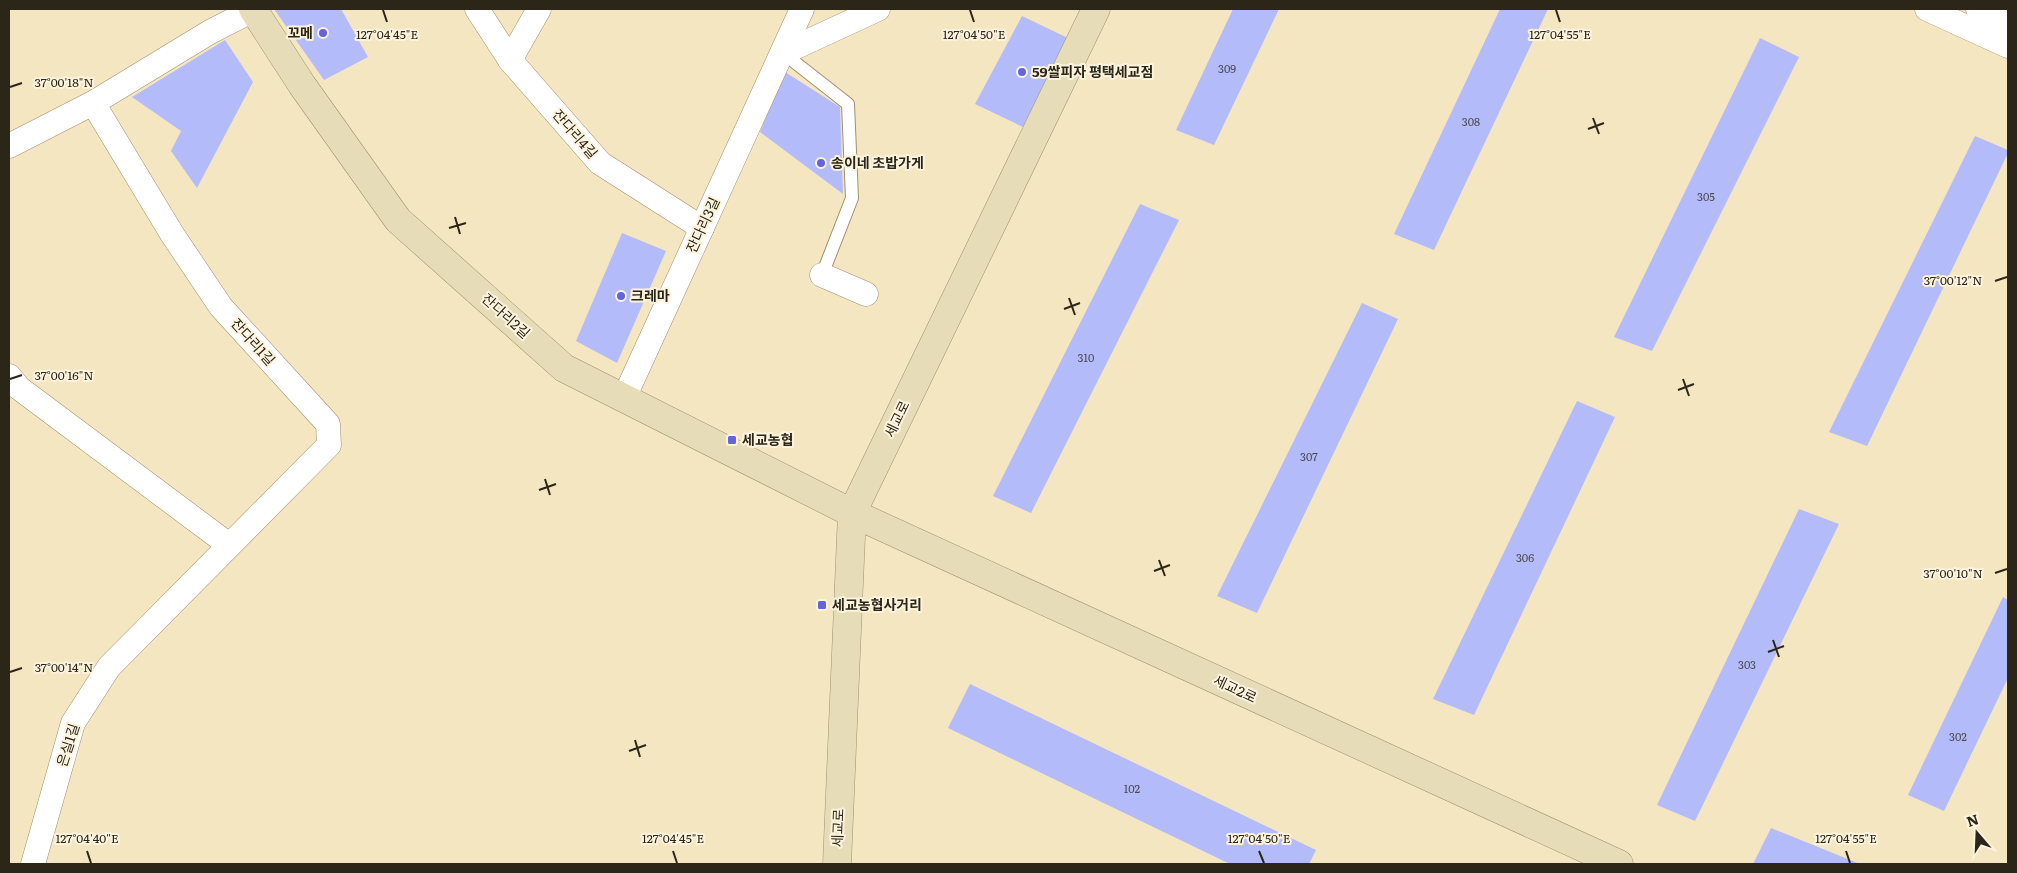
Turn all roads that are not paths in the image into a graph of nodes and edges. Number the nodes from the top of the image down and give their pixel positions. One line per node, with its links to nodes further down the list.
1 (254, 9): 13 (street); 19 (street, 잔다리2길)
2 (477, 9): 12 (street, 잔다리4길)
3 (539, 9): 12 (street)
4 (802, 9): 11 (street, 잔다리3길)
5 (878, 9): 11 (street)
6 (1096, 9): 20 (street, 세교로)
7 (1926, 9): 10 (street)
8 (1978, 9): 9 (street)
9 (2008, 22)
10 (2008, 46)
11 (783, 52): 15 (street, 잔다리3길); 16 (lane)
12 (510, 60): 15 (street, 잔다리4길)
13 (93, 102): 14 (street); 21 (street, 잔다리1길)
14 (9, 146)
15 (702, 228): 19 (street, 잔다리3길)
16 (822, 275): 17 (street)
17 (866, 294)
18 (9, 376): 21 (street)
19 (624, 398): 20 (street, 잔다리2길)
20 (852, 513): 23 (street, 세교로); 24 (street, 세교2로)
21 (224, 550): 22 (street, 은실1길)
22 (33, 864)
23 (837, 864)
24 (1618, 864)

